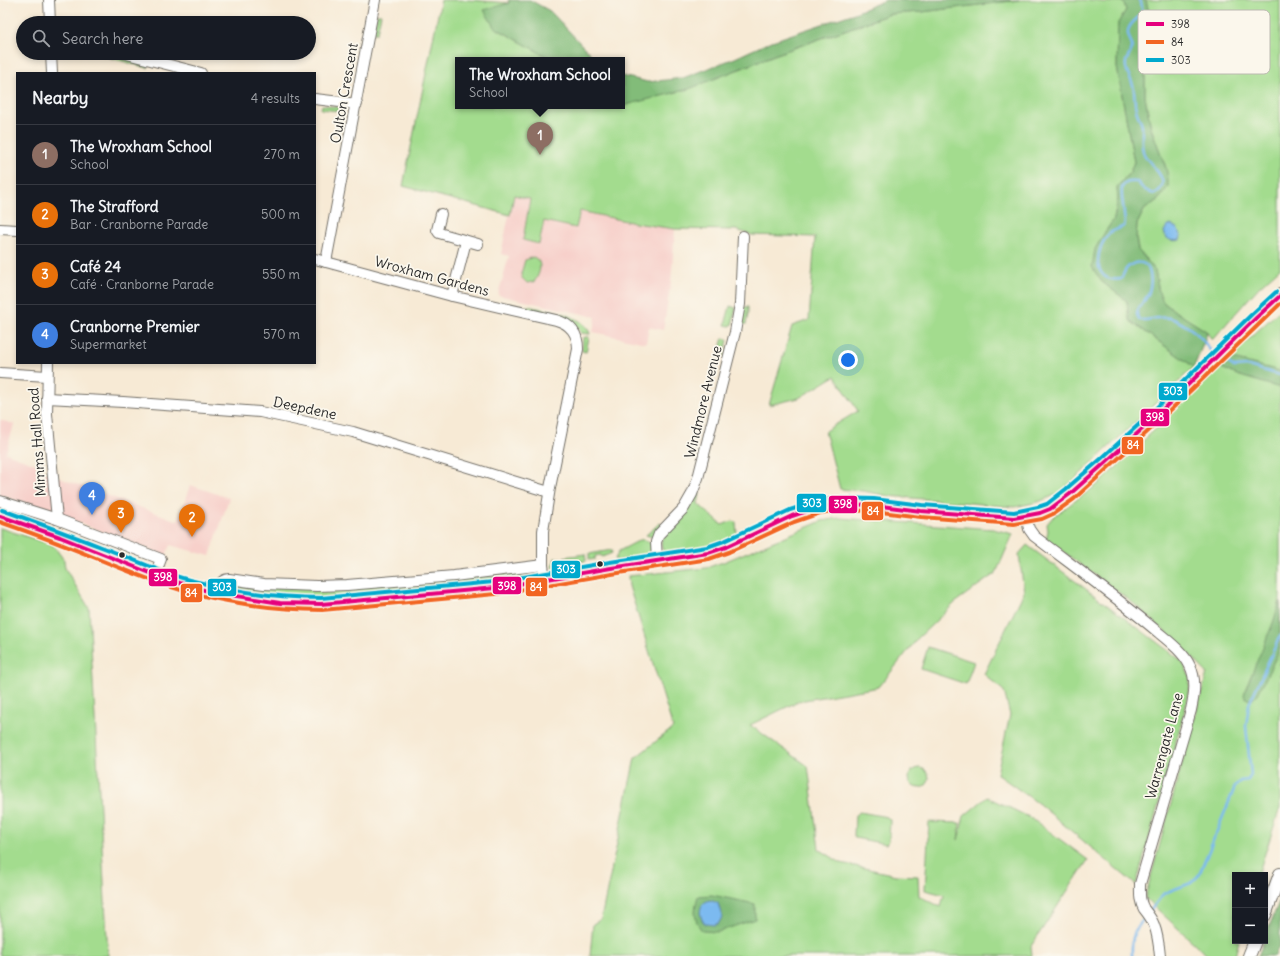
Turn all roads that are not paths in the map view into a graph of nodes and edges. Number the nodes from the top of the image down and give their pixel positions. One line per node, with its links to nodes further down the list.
1 (50, 0): 3 (street)
2 (375, 0): 9 (street, Oulton Crescent)
3 (50, 16)
4 (51, 60): 6 (street)
5 (150, 60): 7 (street)
6 (52, 72)
7 (197, 72)
8 (316, 99): 9 (street)
9 (356, 104): 17 (street, Oulton Crescent)
10 (441, 214): 14 (street)
11 (0, 229): 12 (street)
12 (16, 230)
13 (743, 236): 29 (street, Windmore Avenue)
14 (466, 241): 15 (street); 18 (street)
15 (478, 244)
16 (316, 258): 17 (street, Wroxham Gardens)
17 (326, 262): 18 (street, Wroxham Gardens)
18 (452, 296): 24 (street, Wroxham Gardens)
19 (1280, 296): 27 (main road)
20 (48, 364): 22 (street, Mimms Hall Road)
21 (0, 373): 22 (street)
22 (47, 376): 23 (street, Mimms Hall Road)
23 (46, 398): 24 (street, Deepdene); 28 (street, Mimms Hall Road)
24 (549, 492): 30 (street, Wroxham Gardens)
25 (0, 501): 28 (street)
26 (0, 516): 31 (main road)
27 (1028, 516): 29 (main road); 37 (street, Warrengate Lane)
28 (57, 519): 31 (street)
29 (657, 561): 32 (main road)
30 (543, 565): 32 (street, Wroxham Gardens); 33 (street)
31 (155, 575): 33 (main road)
32 (545, 580): 33 (main road)
33 (218, 593)
34 (1280, 874): 35 (street)
35 (1268, 908)
36 (1254, 944): 38 (street)
37 (1160, 956)
38 (1249, 956)

